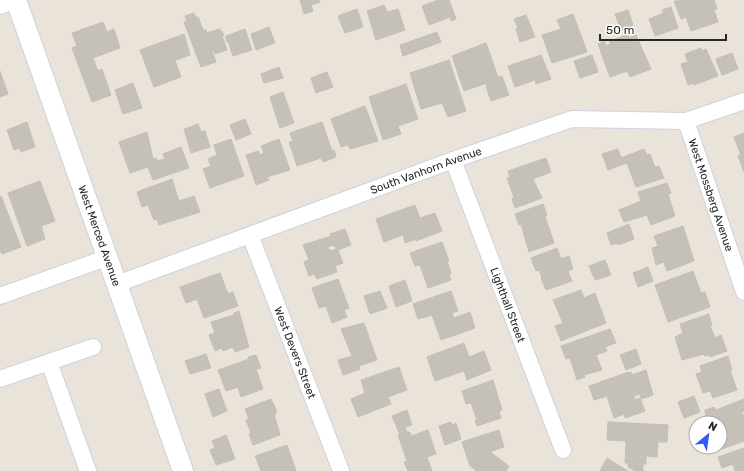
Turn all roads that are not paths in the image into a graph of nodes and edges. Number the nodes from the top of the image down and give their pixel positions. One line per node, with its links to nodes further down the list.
1 (16, 0): 2 (street); 7 (street, West Merced Avenue)
2 (0, 6)
3 (744, 101): 4 (street, South Vanhorn Avenue)
4 (686, 120): 5 (street, South Vanhorn Avenue); 9 (street, West Mossberg Avenue)
5 (453, 160): 6 (street, South Vanhorn Avenue); 14 (street, Lighthall Street)
6 (250, 235): 8 (street, South Vanhorn Avenue); 17 (street, West Devers Street)
7 (106, 258): 8 (street, West Merced Avenue); 10 (street)
8 (116, 284): 16 (street, West Merced Avenue)
9 (744, 292)
10 (0, 296)
11 (93, 347): 12 (street)
12 (49, 362): 13 (street); 15 (street)
13 (0, 379)
14 (563, 450)
15 (88, 471)
16 (183, 471)
17 (341, 471)

